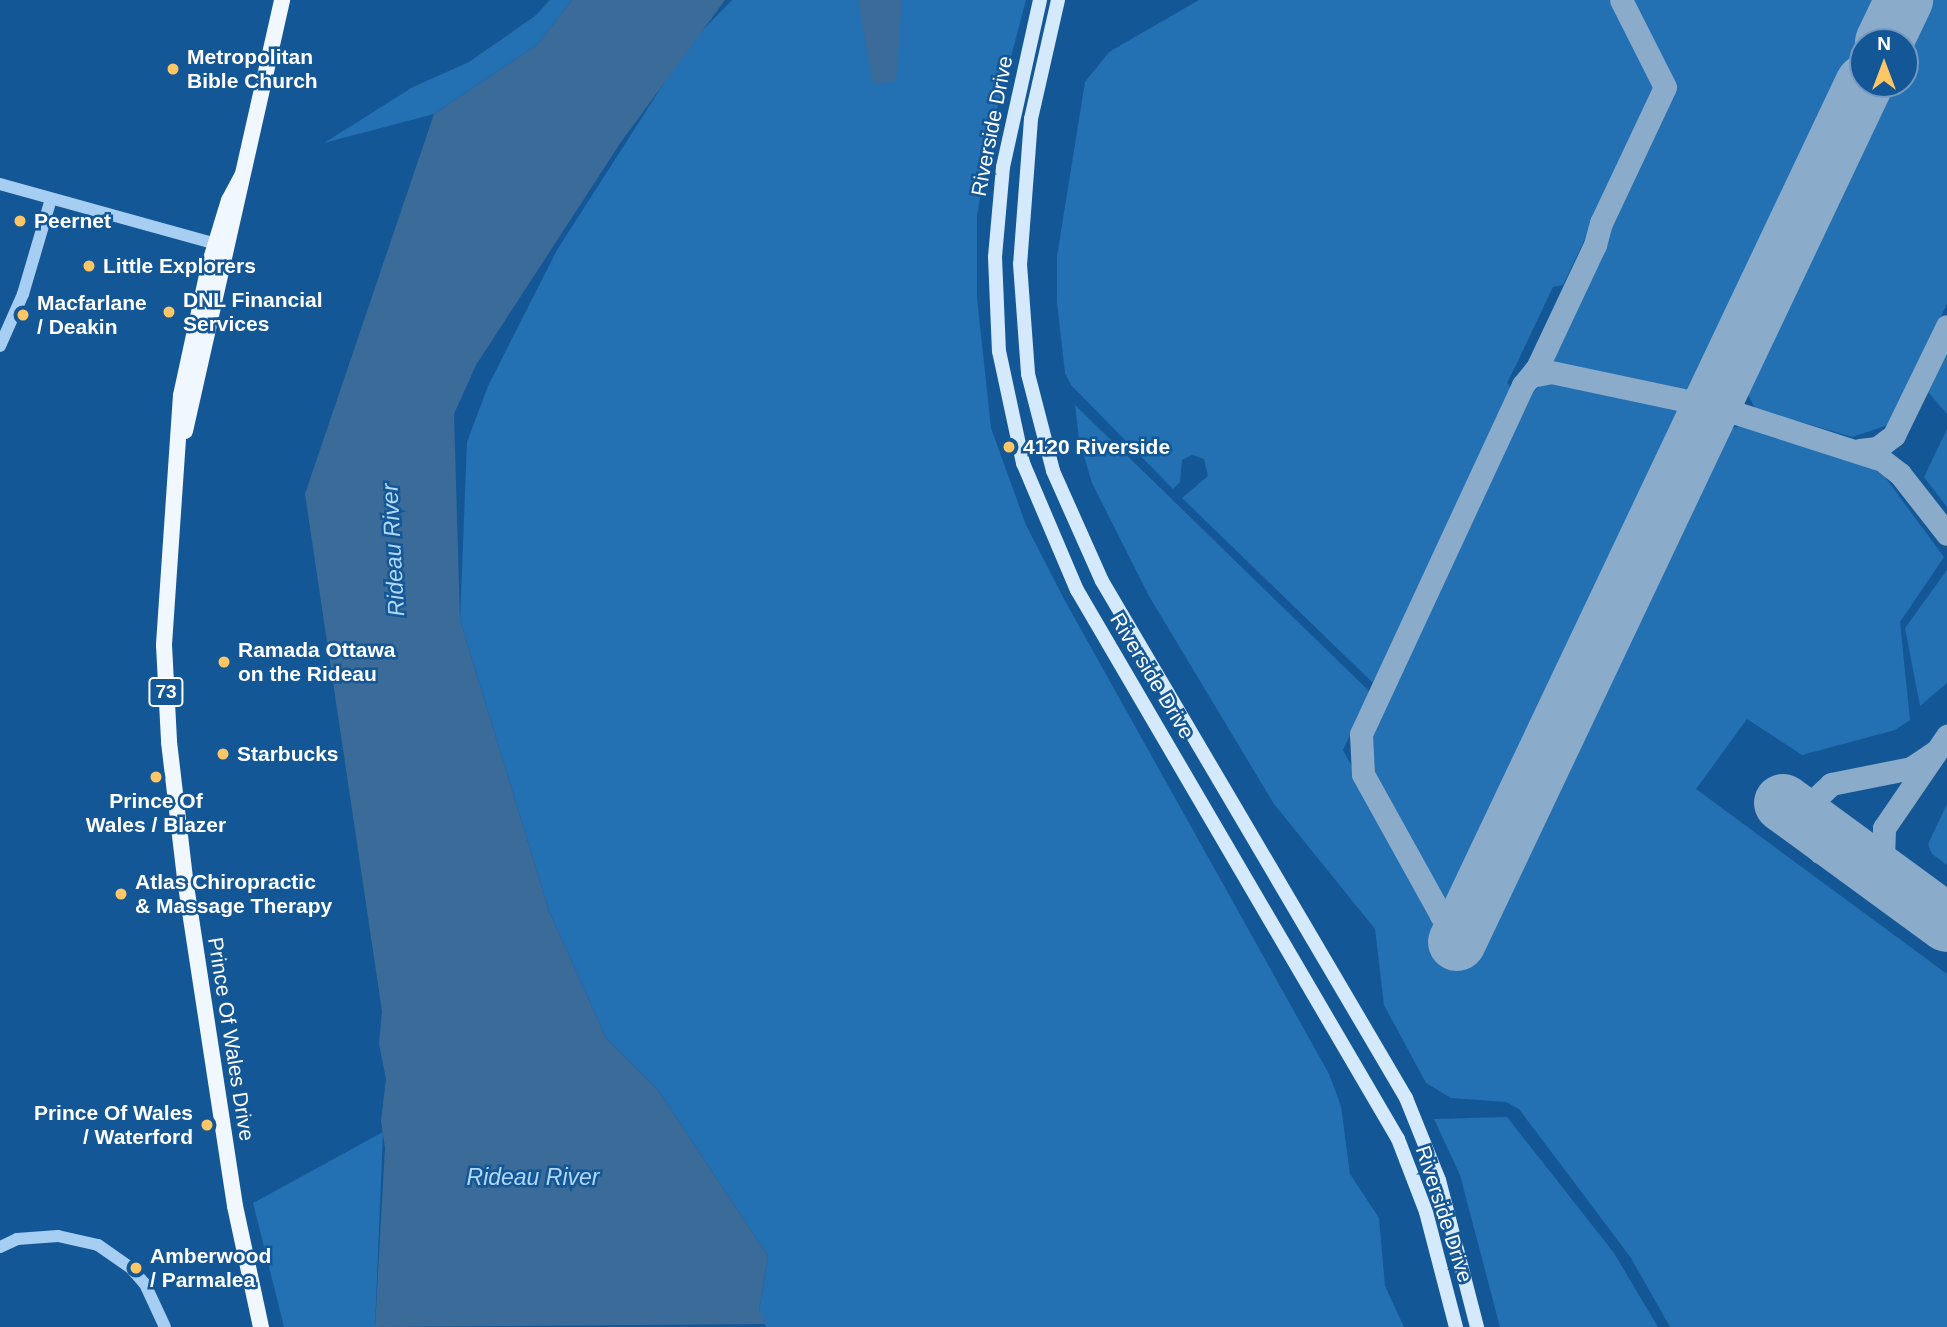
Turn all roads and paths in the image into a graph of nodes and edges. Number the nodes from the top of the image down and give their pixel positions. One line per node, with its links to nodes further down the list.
1 (282, 0): 6 (main road, Prince Of Wales Drive / 73)
2 (1040, 0): 11 (main road, Riverside Drive)
3 (1058, 0): 12 (main road, Riverside Drive)
4 (0, 184): 5 (street)
5 (51, 199): 6 (street); 7 (street)
6 (221, 246): 10 (main road, Prince Of Wales Drive / 73)
7 (0, 346)
8 (0, 1247): 9 (street)
9 (165, 1327)
10 (261, 1327)
11 (1456, 1327)
12 (1477, 1327)

